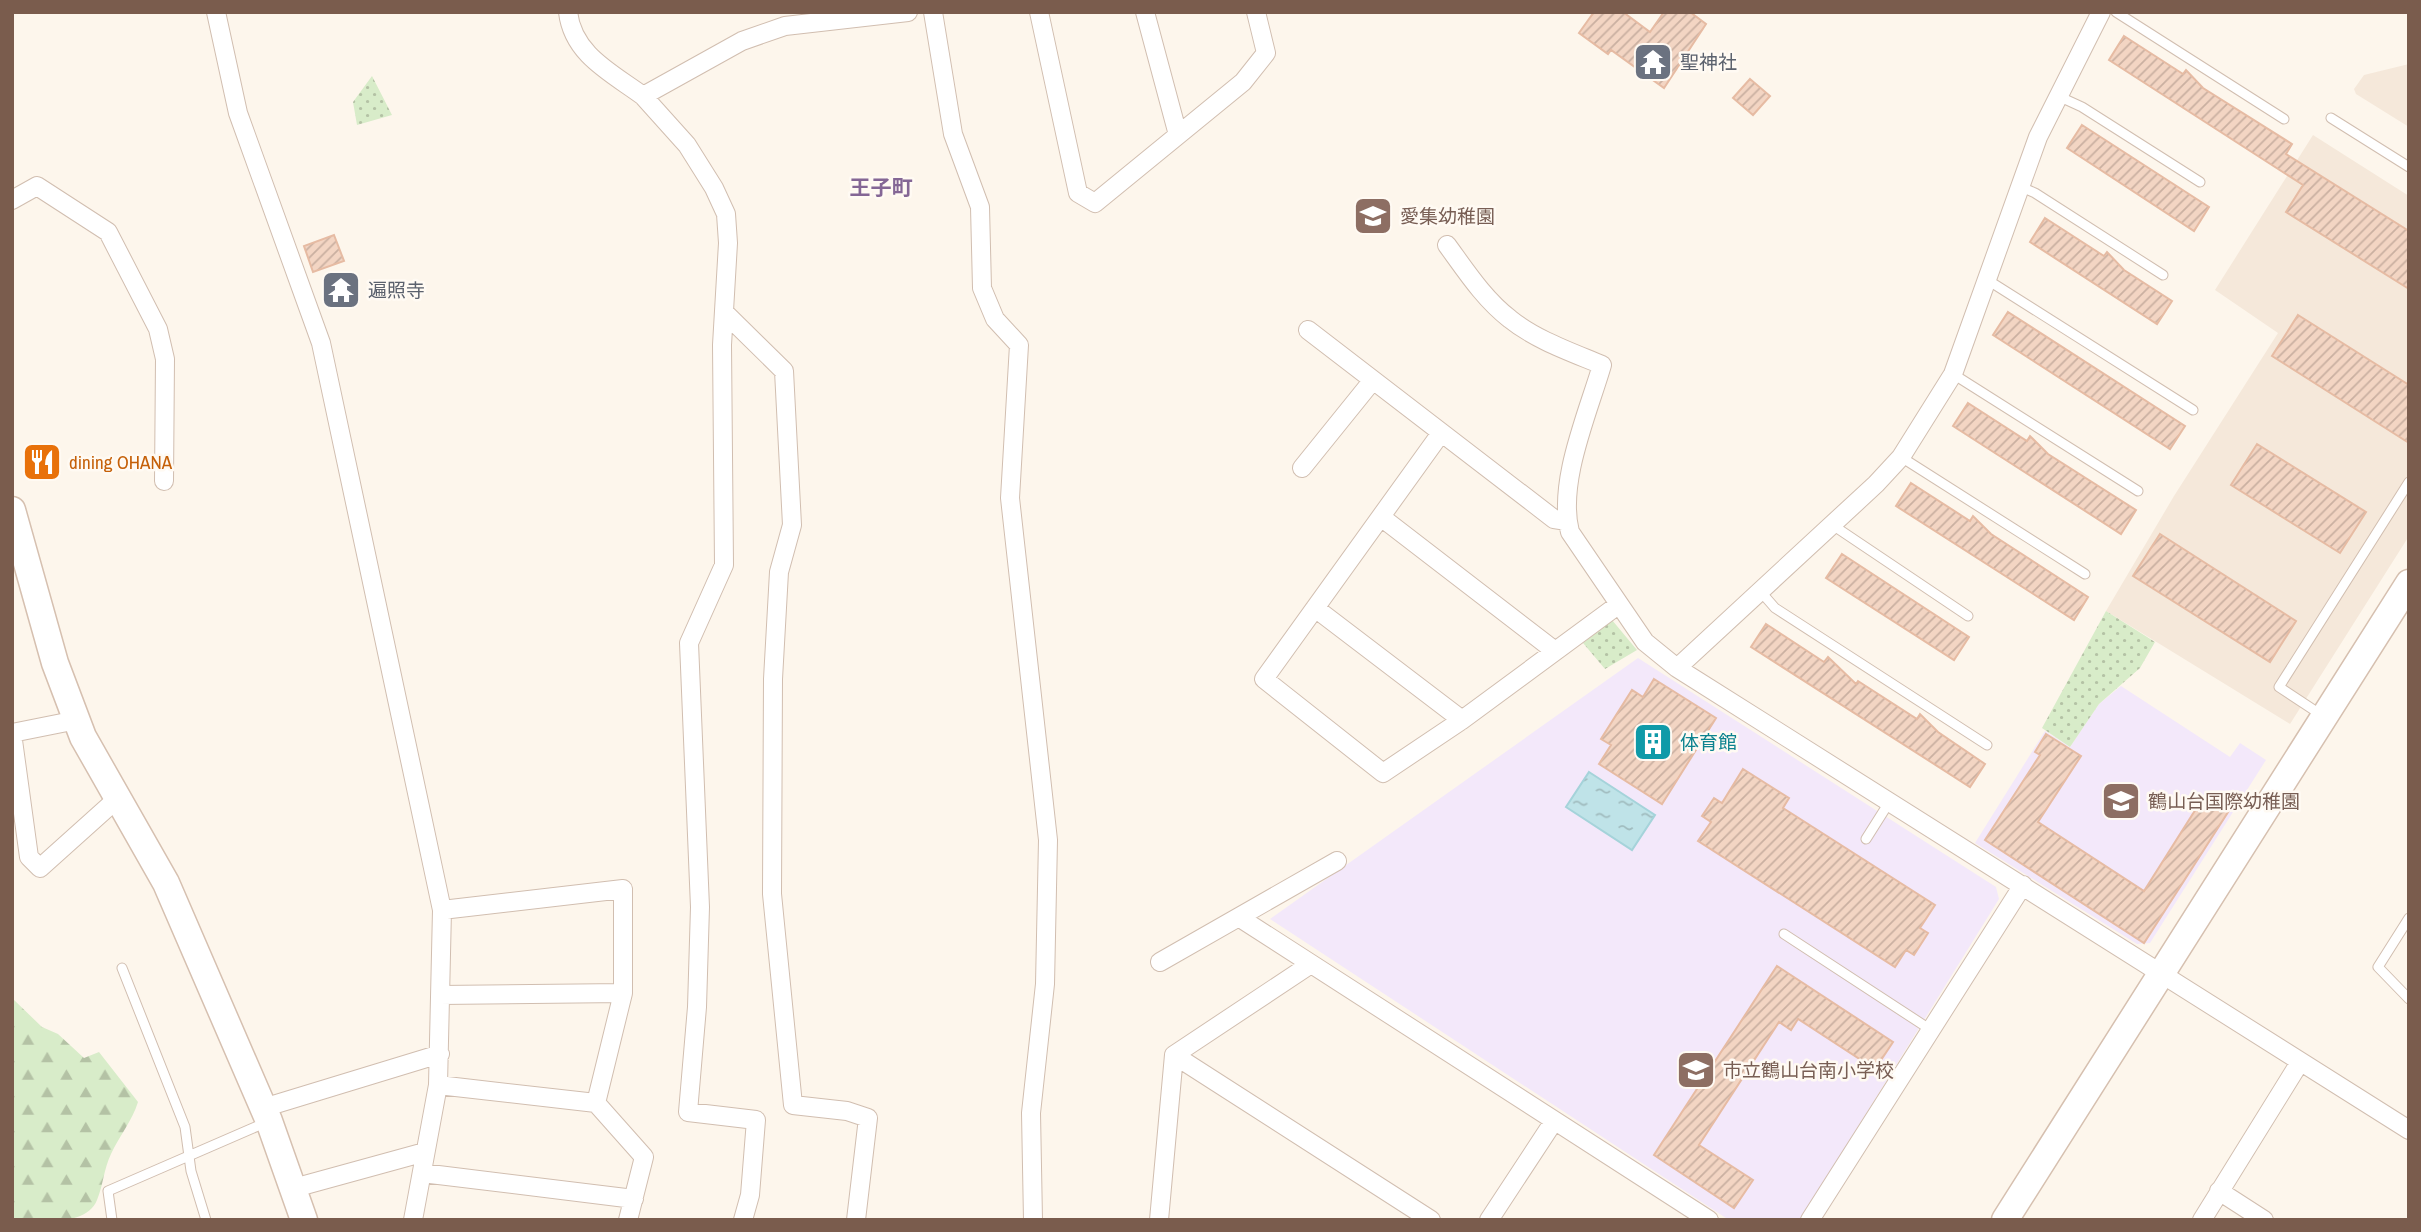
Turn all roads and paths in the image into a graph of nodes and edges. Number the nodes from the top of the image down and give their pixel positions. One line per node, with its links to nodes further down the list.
1 (216, 12): 55 (street)
2 (568, 12): 10 (street)
3 (908, 12): 10 (street)
4 (933, 12): 89 (street)
5 (1039, 12): 14 (street)
6 (1145, 12): 14 (street)
7 (1256, 12): 14 (street)
8 (2101, 12): 11 (street)
9 (2116, 12): 13 (lane)
10 (643, 96): 22 (street)
11 (2058, 96): 16 (lane); 17 (street)
12 (2331, 118): 15 (lane)
13 (2284, 119)
14 (1178, 135)
15 (2409, 167)
16 (2200, 182)
17 (2019, 186): 20 (lane); 21 (street)
18 (12, 200): 30 (street)
19 (1447, 245): 35 (street)
20 (2163, 275)
21 (1986, 279): 24 (street); 26 (lane)
22 (726, 314): 87 (street); 88 (street)
23 (1308, 330): 25 (street)
24 (1953, 374): 28 (street); 32 (lane)
25 (1373, 380): 27 (street); 29 (street)
26 (2193, 410)
27 (1441, 433): 34 (street); 35 (street)
28 (1901, 457): 36 (street); 37 (lane)
29 (1303, 468)
30 (164, 481)
31 (2409, 482): 45 (lane)
32 (2138, 491)
33 (12, 510): 46 (street)
34 (1381, 517): 41 (street); 43 (street)
35 (1567, 521): 40 (street)
36 (1834, 526): 39 (street); 42 (lane)
37 (2085, 574)
38 (2409, 583): 45 (street)
39 (1761, 592): 44 (street); 49 (lane)
40 (1618, 606): 43 (street); 44 (street)
41 (1315, 608): 47 (street); 47 (street)
42 (1968, 616)
43 (1555, 651): 47 (street)
44 (1677, 668): 51 (street)
45 (2324, 716): 62 (street)
46 (77, 720): 48 (street); 50 (street)
47 (1462, 720)
48 (12, 733): 50 (street)
49 (1987, 745)
50 (118, 798): 72 (street)
51 (1890, 801): 52 (lane); 54 (street)
52 (1866, 839)
53 (1336, 861): 56 (street)
54 (2023, 885): 62 (street); 66 (street)
55 (442, 910): 63 (street); 64 (street)
56 (1240, 918): 59 (street); 60 (street)
57 (2409, 918): 65 (lane)
58 (1784, 934): 66 (lane)
59 (1160, 962)
60 (1311, 964): 68 (street); 73 (street)
61 (122, 968): 76 (lane)
62 (2161, 974): 69 (street); 94 (street)
63 (623, 993): 64 (street); 71 (street)
64 (440, 995): 67 (street)
65 (2409, 999)
66 (1931, 1030): 93 (street)
67 (440, 1054): 70 (street); 72 (street)
68 (1174, 1055): 90 (street); 91 (street)
69 (2301, 1062): 74 (street); 79 (street)
70 (438, 1086): 71 (street); 75 (street)
71 (596, 1103): 80 (street)
72 (266, 1115): 76 (lane); 78 (street)
73 (1554, 1121): 81 (street); 92 (street)
74 (2409, 1130)
75 (425, 1152): 77 (street); 78 (street)
76 (189, 1156): 82 (lane); 83 (lane)
77 (422, 1172): 80 (street); 85 (street)
78 (294, 1188): 84 (street)
79 (2219, 1191): 95 (street); 96 (street)
80 (634, 1199): 86 (street)
81 (1493, 1218)
82 (112, 1220)
83 (206, 1220)
84 (304, 1220)
85 (413, 1220)
86 (628, 1220)
87 (743, 1220)
88 (856, 1220)
89 (1033, 1220)
90 (1159, 1220)
91 (1431, 1220)
92 (1709, 1220)
93 (1810, 1220)
94 (2005, 1220)
95 (2202, 1220)
96 (2264, 1220)

